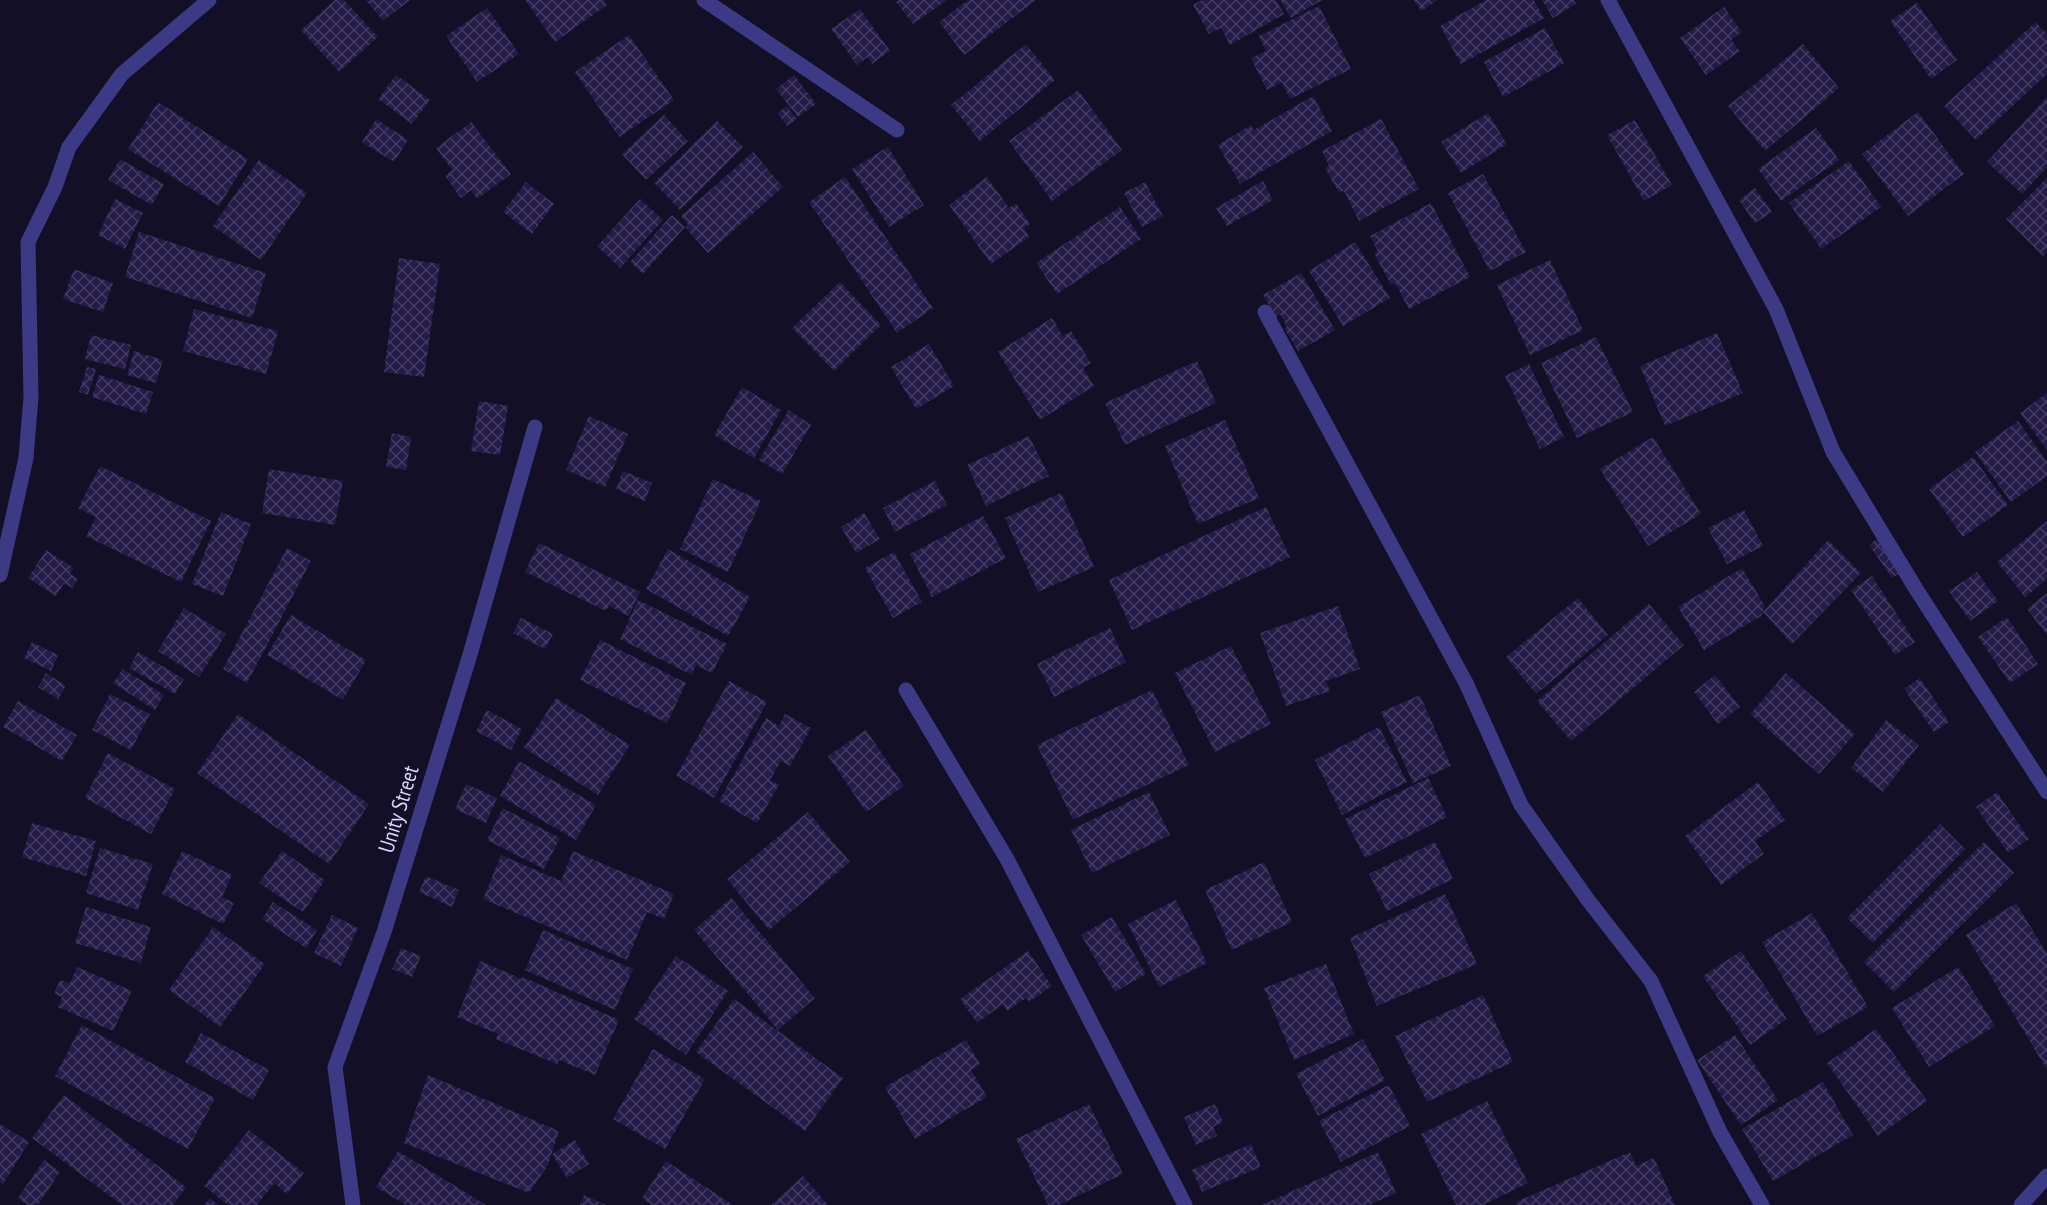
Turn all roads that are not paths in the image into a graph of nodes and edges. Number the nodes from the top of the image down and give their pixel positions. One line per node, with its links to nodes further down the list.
1 (209, 0): 7 (street)
2 (704, 0): 4 (street)
3 (1608, 0): 9 (street)
4 (897, 130)
5 (1265, 312): 13 (street)
6 (535, 427): 11 (street, Unity Street)
7 (0, 575)
8 (906, 690): 12 (street)
9 (2047, 792)
10 (2047, 1176): 14 (street)
11 (353, 1205)
12 (1185, 1205)
13 (1762, 1205)
14 (2021, 1205)

